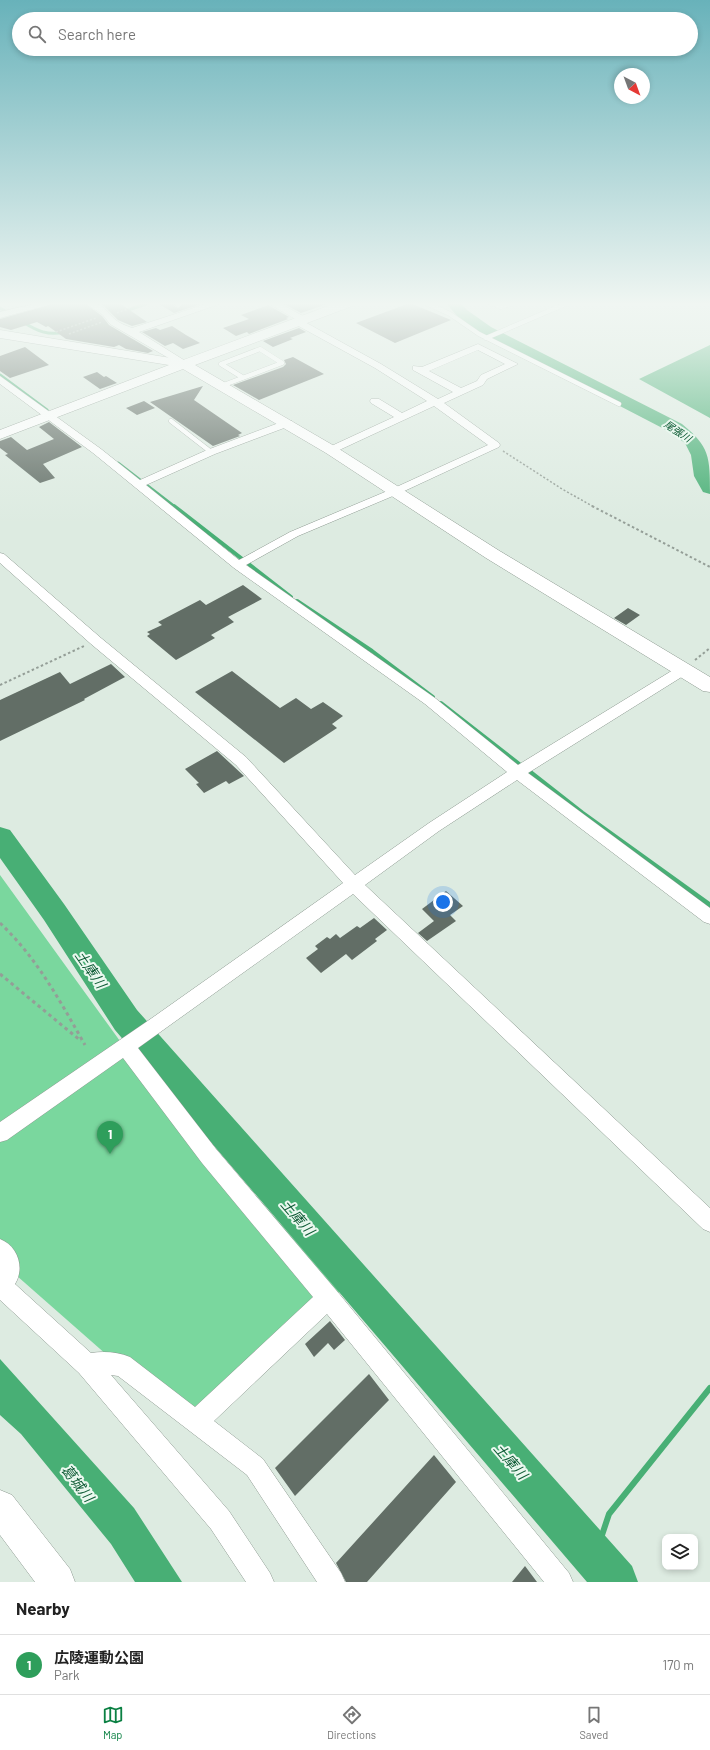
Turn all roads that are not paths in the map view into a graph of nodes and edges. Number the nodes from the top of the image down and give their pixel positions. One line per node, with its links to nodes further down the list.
1 (154, 376): 15 (street)
2 (204, 376): 10 (street)
3 (245, 376): 8 (lane)
4 (394, 376): 13 (street)
5 (430, 376): 11 (street)
6 (487, 376): 11 (street)
7 (564, 376): 14 (lane)
8 (242, 377): 10 (lane)
9 (0, 379): 15 (street)
10 (221, 386): 18 (street)
11 (461, 392): 13 (street)
12 (375, 401): 16 (street)
13 (435, 402): 16 (street); 23 (street)
14 (619, 404)
15 (50, 416): 19 (street); 22 (street)
16 (402, 417): 20 (street)
17 (171, 421): 21 (lane)
18 (288, 424): 20 (street); 21 (street)
19 (0, 435)
20 (331, 450): 23 (street)
21 (211, 452): 22 (street)
22 (142, 483): 25 (street)
23 (396, 491): 25 (street); 26 (street)
24 (0, 557): 29 (street)
25 (243, 562): 28 (street)
26 (683, 670): 27 (street); 28 (street)
27 (710, 686)
28 (517, 773): 29 (street); 30 (street)
29 (353, 884): 31 (street); 33 (street)
30 (708, 913)
31 (125, 1046): 32 (street); 36 (street)
32 (0, 1133)
33 (710, 1222)
34 (0, 1249): 35 (street)
35 (3, 1278): 37 (street)
36 (328, 1298): 38 (street); 43 (street)
37 (87, 1365): 38 (street); 41 (street)
38 (196, 1422): 42 (street)
39 (0, 1507): 40 (street)
40 (57, 1582)
41 (261, 1582)
42 (332, 1582)
43 (560, 1582)

